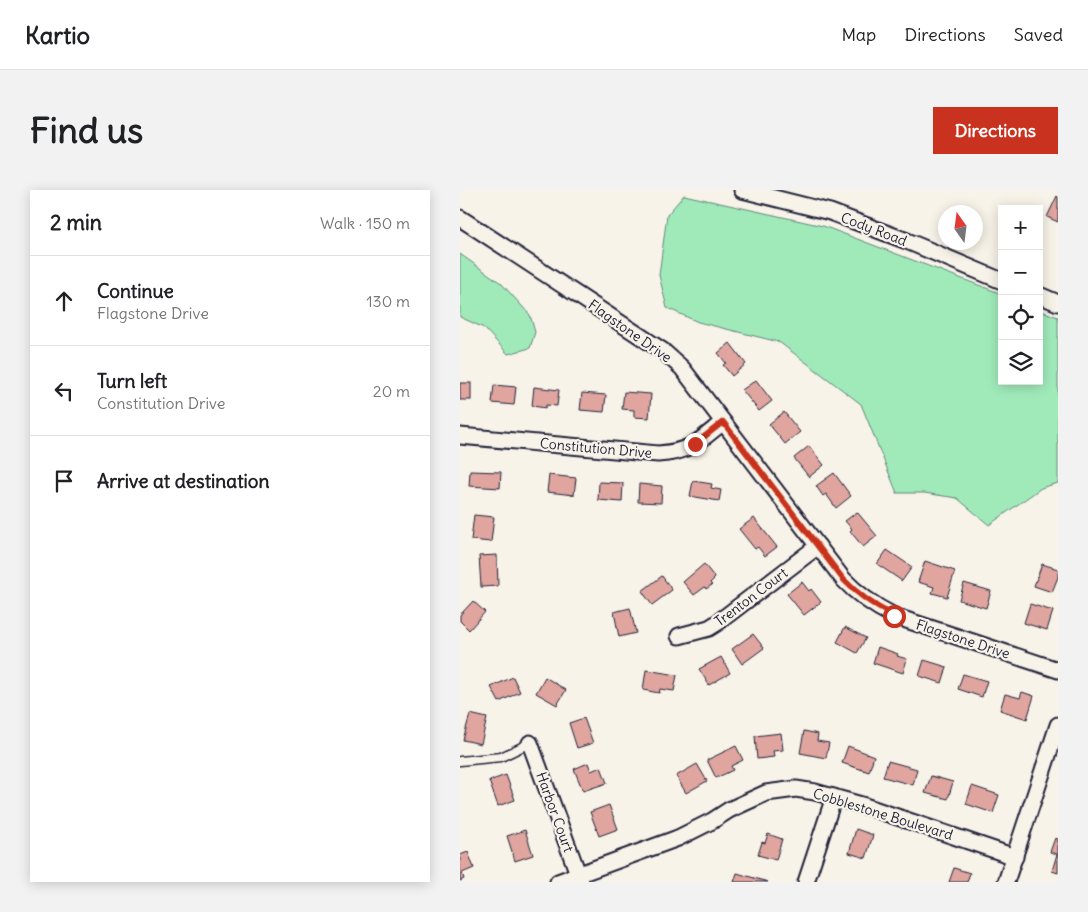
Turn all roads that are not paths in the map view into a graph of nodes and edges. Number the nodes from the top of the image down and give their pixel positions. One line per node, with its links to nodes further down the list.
1 (742, 190): 3 (street, Cody Road)
2 (460, 218): 6 (street, Flagstone Drive)
3 (998, 279)
4 (1043, 297): 5 (street)
5 (1058, 303)
6 (723, 422): 7 (street, Constitution Drive); 8 (street, Flagstone Drive)
7 (460, 436)
8 (818, 546): 9 (street, Trenton Court); 10 (street, Flagstone Drive)
9 (679, 636)
10 (1058, 670)
11 (1058, 725): 15 (street)
12 (530, 743): 13 (lane); 16 (street, Harbor Court)
13 (460, 762)
14 (834, 797): 15 (street, Cobblestone Boulevard); 16 (street, Cobblestone Boulevard); 18 (street)
15 (1014, 857): 19 (street)
16 (579, 878): 17 (street, Cobblestone Boulevard)
17 (558, 882)
18 (806, 882)
19 (1006, 882)

